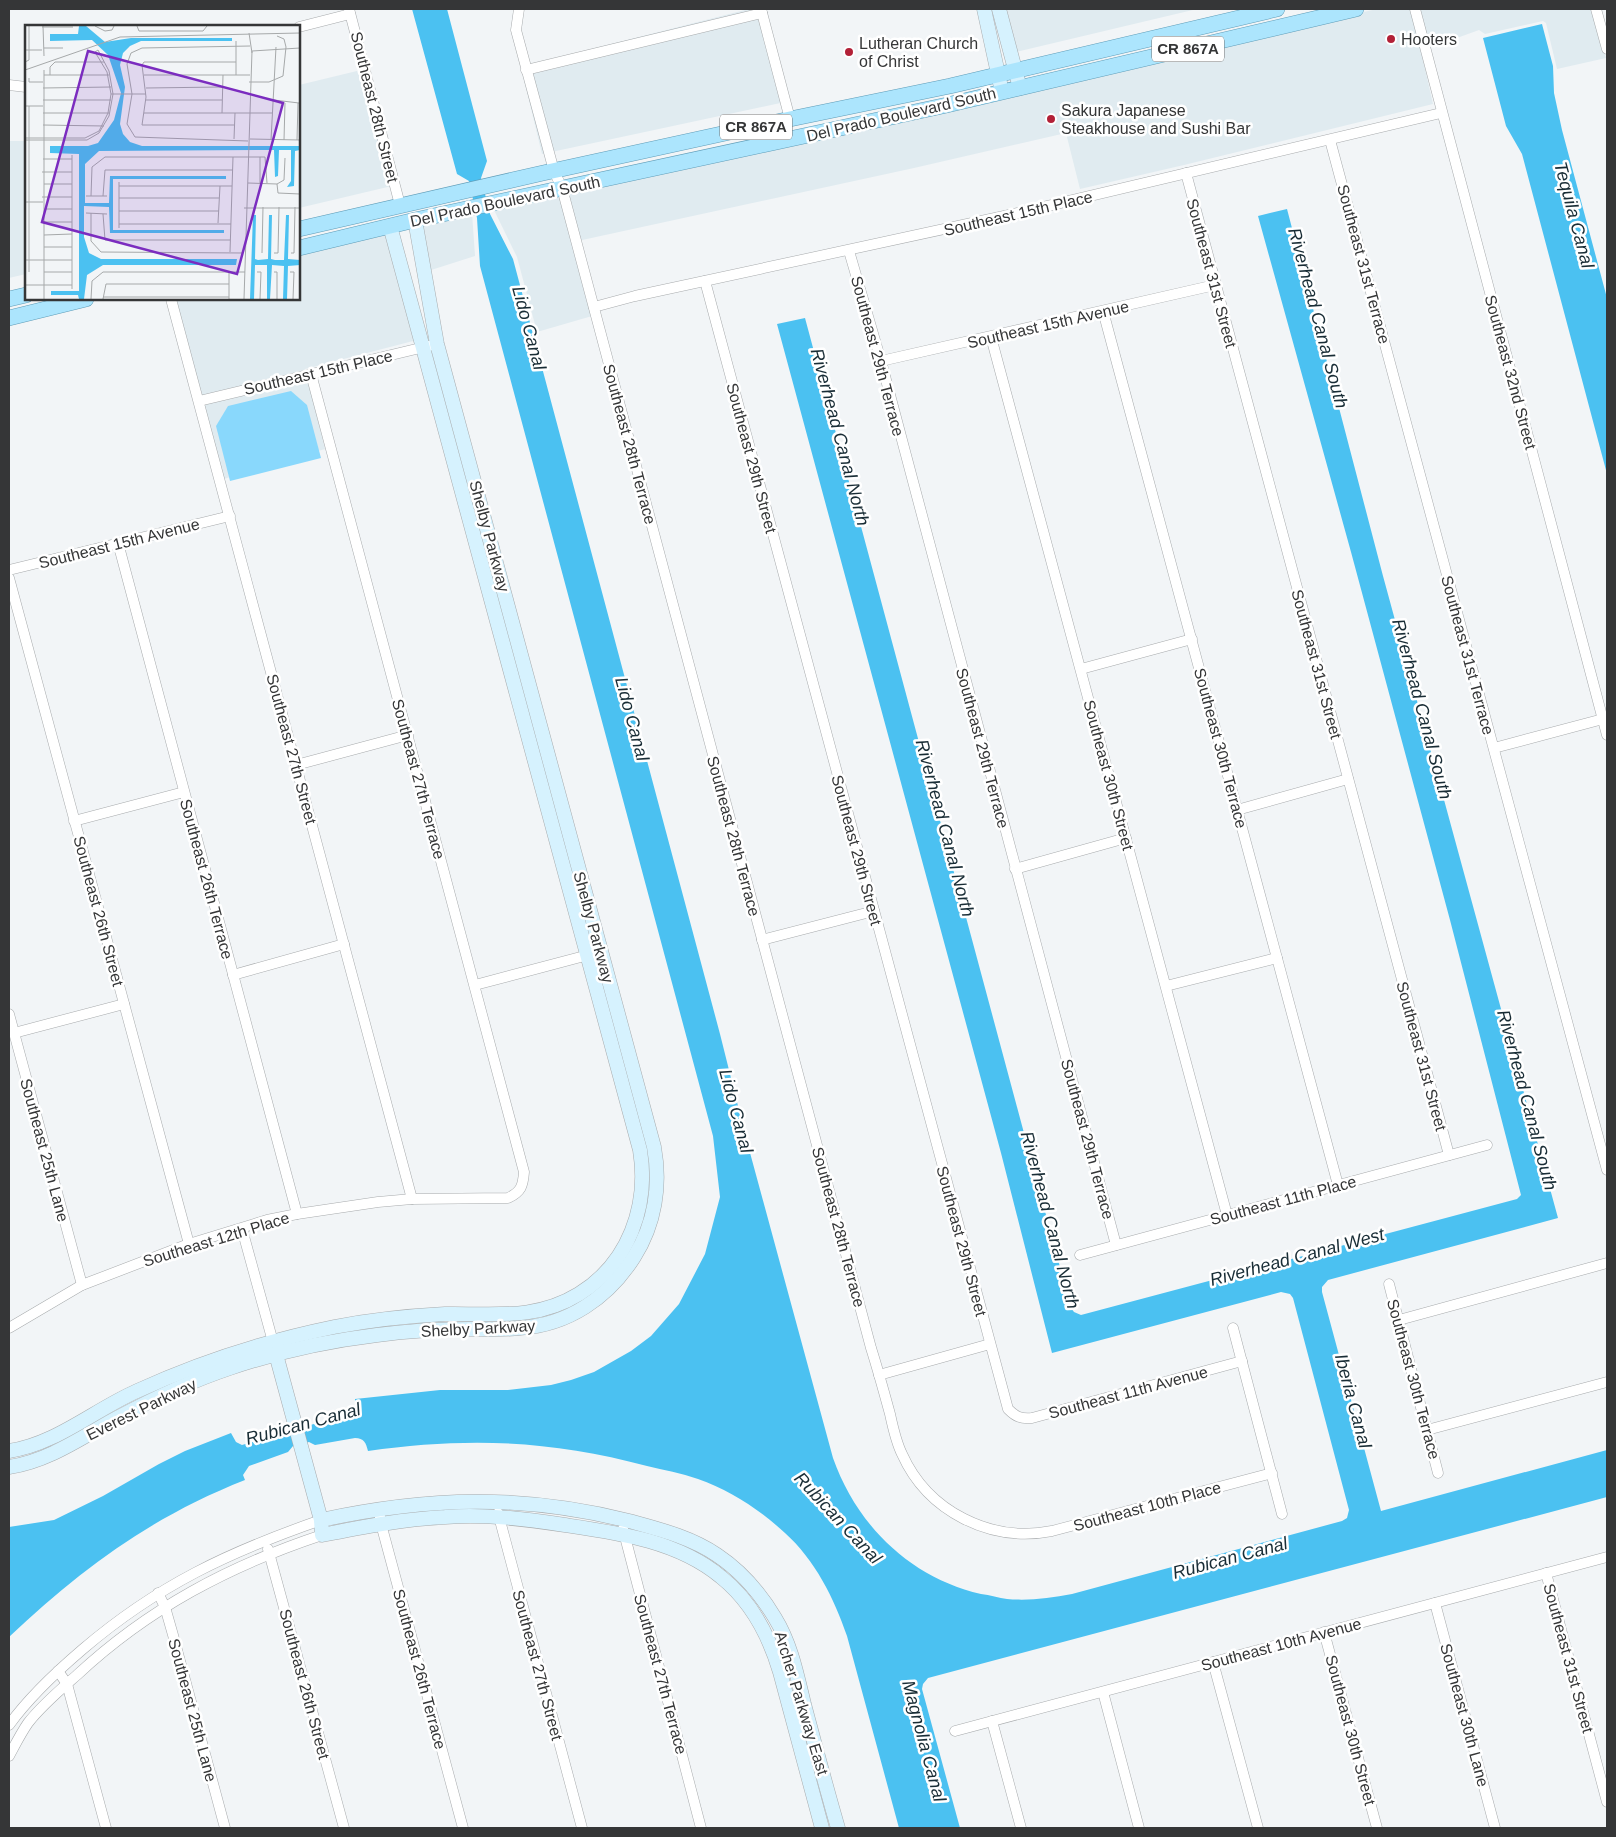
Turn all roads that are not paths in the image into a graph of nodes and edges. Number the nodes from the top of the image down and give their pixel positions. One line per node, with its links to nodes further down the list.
1 (518, 9): 12 (street, Southeast 28th Terrace)
2 (984, 9): 14 (street)
3 (999, 9): 13 (street)
4 (1277, 9): 13 (main road, Del Prado Boulevard South / CR 867A)
5 (1356, 9): 17 (main road, Del Prado Boulevard South / CR 867A)
6 (1415, 9): 19 (street, Southeast 32nd Street)
7 (1596, 9): 11 (street)
8 (762, 11): 12 (street); 20 (street)
9 (350, 12): 10 (street); 27 (street, Southeast 28th Street)
10 (300, 27)
11 (1607, 49)
12 (526, 70): 23 (street, Southeast 28th Terrace)
13 (1016, 70): 14 (main road, Del Prado Boulevard South / CR 867A); 17 (street)
14 (998, 74): 18 (street); 20 (main road, Del Prado Boulevard South / CR 867A)
15 (9, 85): 16 (street)
16 (25, 87)
17 (1020, 88): 18 (main road, Del Prado Boulevard South / CR 867A)
18 (1002, 92): 22 (main road, Del Prado Boulevard South / CR 867A)
19 (1441, 113): 21 (street, Southeast 15th Place); 54 (street, Southeast 32nd Street)
20 (790, 119): 22 (main road); 23 (main road, Del Prado Boulevard South / CR 867A)
21 (1330, 140): 24 (street, Southeast 15th Place); 57 (street, Southeast 31st Terrace)
22 (747, 148): 25 (main road, Del Prado Boulevard South / CR 867A)
23 (554, 171): 25 (street, Southeast 28th Terrace); 26 (main road, Del Prado Boulevard South / CR 867A)
24 (1186, 173): 33 (street, Southeast 15th Place); 35 (street, Southeast 31st Street)
25 (562, 188): 28 (main road, Del Prado Boulevard South / CR 867A); 40 (street, Southeast 28th Terrace)
26 (459, 192): 27 (main road, Del Prado Boulevard South / CR 867A); 29 (main road)
27 (400, 205): 30 (main road, Del Prado Boulevard South / CR 867A); 31 (main road)
28 (415, 220): 29 (main road, Del Prado Boulevard South / CR 867A); 44 (street, Shelby Parkway)
29 (390, 226): 31 (main road, Del Prado Boulevard South / CR 867A); 44 (street, Shelby Parkway)
30 (300, 229)
31 (328, 241): 32 (main road, Del Prado Boulevard South / CR 867A)
32 (300, 248)
33 (849, 251): 34 (street, Southeast 15th Place); 45 (street, Southeast 29th Terrace)
34 (705, 281): 40 (street, Southeast 15th Place); 65 (street, Southeast 29th Street)
35 (1215, 285): 41 (street, Southeast 15th Avenue); 59 (street, Southeast 31st Street)
36 (25, 294): 37 (main road)
37 (9, 299)
38 (82, 300): 42 (main road)
39 (172, 300): 47 (street, Southeast 27th Street)
40 (594, 307): 66 (street, Southeast 28th Terrace)
41 (1104, 311): 43 (street, Southeast 15th Avenue); 52 (street, Southeast 30th Terrace)
42 (9, 318)
43 (991, 336): 45 (street, Southeast 15th Avenue); 53 (street, Southeast 30th Street)
44 (431, 346): 46 (street, Southeast 15th Place); 68 (street, Shelby Parkway); 69 (street, Shelby Parkway)
45 (881, 361): 64 (street, Southeast 29th Terrace)
46 (311, 374): 47 (street, Southeast 15th Place); 55 (street, Southeast 27th Terrace)
47 (199, 401): 48 (street, Southeast 27th Street)
48 (230, 516): 49 (street, Southeast 15th Avenue); 58 (street, Southeast 27th Street)
49 (118, 543): 50 (street, Southeast 15th Avenue); 60 (street, Southeast 26th Terrace)
50 (9, 570)
51 (9, 578): 62 (street, Southeast 26th Street)
52 (1192, 639): 53 (street); 61 (street, Southeast 30th Terrace)
53 (1081, 669): 63 (street, Southeast 30th Street)
54 (1603, 719): 56 (street, Southeast 32nd Street); 57 (street)
55 (408, 735): 58 (street); 72 (street, Southeast 27th Terrace)
56 (1607, 735)
57 (1494, 748): 81 (street, Southeast 31st Terrace)
58 (296, 765): 67 (street, Southeast 27th Street)
59 (1348, 780): 61 (street); 80 (street, Southeast 31st Street)
60 (184, 792): 62 (street); 71 (street, Southeast 26th Terrace)
61 (1237, 810): 70 (street, Southeast 30th Terrace)
62 (74, 821): 74 (street, Southeast 26th Street)
63 (1126, 838): 64 (street); 73 (street, Southeast 30th Street)
64 (1015, 869): 89 (street, Southeast 29th Terrace)
65 (874, 911): 66 (street); 97 (street, Southeast 29th Street)
66 (762, 940): 100 (street, Southeast 28th Terrace)
67 (344, 944): 71 (street); 84 (street, Southeast 27th Street)
68 (601, 951): 69 (street); 78 (street, Shelby Parkway)
69 (587, 955): 72 (street); 79 (street, Shelby Parkway)
70 (1277, 958): 73 (street); 83 (street, Southeast 30th Terrace)
71 (233, 975): 85 (street, Southeast 26th Terrace)
72 (475, 986): 82 (street, Southeast 27th Terrace)
73 (1166, 986): 86 (street, Southeast 30th Street)
74 (124, 1004): 76 (street); 88 (street, Southeast 26th Street)
75 (9, 1014): 76 (street, Southeast 25th Lane)
76 (14, 1033): 93 (street, Southeast 25th Lane)
77 (1487, 1145): 80 (street, Southeast 11th Place)
78 (654, 1147): 79 (street); 98 (street, Shelby Parkway)
79 (640, 1150): 98 (street, Shelby Parkway)
80 (1449, 1156): 83 (street, Southeast 11th Place)
81 (1607, 1170)
82 (524, 1185): 84 (street, Southeast 12th Place)
83 (1338, 1186): 86 (street, Southeast 11th Place)
84 (412, 1199): 85 (street, Southeast 12th Place)
85 (297, 1214): 87 (street, Southeast 12th Place)
86 (1227, 1215): 89 (street, Southeast 11th Place)
87 (242, 1228): 88 (street, Southeast 12th Place); 98 (street)
88 (189, 1244): 93 (street, Southeast 12th Place)
89 (1116, 1245): 90 (street, Southeast 11th Place)
90 (1080, 1255)
91 (1607, 1263): 94 (street)
92 (1389, 1284): 94 (street, Southeast 30th Terrace)
93 (82, 1286): 95 (street, Southeast 12th Place)
94 (1399, 1320): 104 (street, Southeast 30th Terrace)
95 (9, 1328)
96 (1233, 1328): 99 (street)
97 (990, 1344): 100 (street); 102 (street, Southeast 29th Street)
98 (274, 1348): 103 (street, Everest Parkway); 105 (street, Everest Parkway); 114 (street)
99 (1242, 1361): 102 (street, Southeast 11th Avenue); 108 (street)
100 (879, 1375): 117 (street, Southeast 28th Terrace)
101 (1607, 1382): 104 (street)
102 (1014, 1415)
103 (69, 1428): 105 (street); 106 (street, Everest Parkway)
104 (1427, 1430): 109 (street, Southeast 30th Terrace)
105 (76, 1441): 107 (street, Everest Parkway)
106 (9, 1452)
107 (9, 1467)
108 (1272, 1473): 112 (street); 117 (street, Southeast 10th Place)
109 (1438, 1473)
110 (497, 1502): 111 (street, Archer Parkway East); 113 (street, Southeast 27th Street); 115 (street, Archer Parkway East)
111 (379, 1510): 114 (street, Archer Parkway East); 116 (street, Southeast 26th Terrace)
112 (1282, 1514)
113 (498, 1517): 116 (street, Archer Parkway East); 119 (street, Archer Parkway East); 141 (street, Southeast 27th Street)
114 (321, 1520): 118 (street); 120 (street)
115 (622, 1520): 119 (street, Southeast 27th Terrace); 144 (street, Archer Parkway East)
116 (381, 1524): 118 (street, Archer Parkway East); 140 (street, Southeast 26th Terrace)
117 (1022, 1534)
118 (322, 1535): 121 (street)
119 (624, 1535): 142 (street, Southeast 27th Terrace); 143 (street, Archer Parkway East)
120 (264, 1540): 121 (street, Southeast 26th Street); 124 (street)
121 (270, 1554): 126 (street); 139 (street, Southeast 26th Street)
122 (1607, 1557): 123 (street, Southeast 10th Avenue)
123 (1546, 1573): 125 (street, Southeast 10th Avenue); 136 (street, Southeast 31st Street)
124 (158, 1593): 126 (street, Southeast 25th Lane); 129 (street)
125 (1435, 1603): 127 (street, Southeast 10th Avenue); 149 (street, Southeast 30th Lane)
126 (165, 1607): 130 (street); 138 (street, Southeast 25th Lane)
127 (1324, 1632): 128 (street, Southeast 10th Avenue); 148 (street, Southeast 30th Street)
128 (1213, 1662): 131 (street, Southeast 10th Avenue); 147 (street)
129 (58, 1671): 130 (street); 133 (street)
130 (67, 1684): 135 (street); 137 (street)
131 (1103, 1692): 132 (street, Southeast 10th Avenue); 146 (street)
132 (992, 1721): 134 (street, Southeast 10th Avenue); 145 (street)
133 (9, 1725)
134 (955, 1731)
135 (9, 1756)
136 (1607, 1802)
137 (106, 1828)
138 (226, 1828)
139 (344, 1828)
140 (463, 1828)
141 (582, 1828)
142 (701, 1828)
143 (822, 1828)
144 (838, 1828)
145 (1021, 1828)
146 (1139, 1828)
147 (1258, 1828)
148 (1377, 1828)
149 (1495, 1828)

